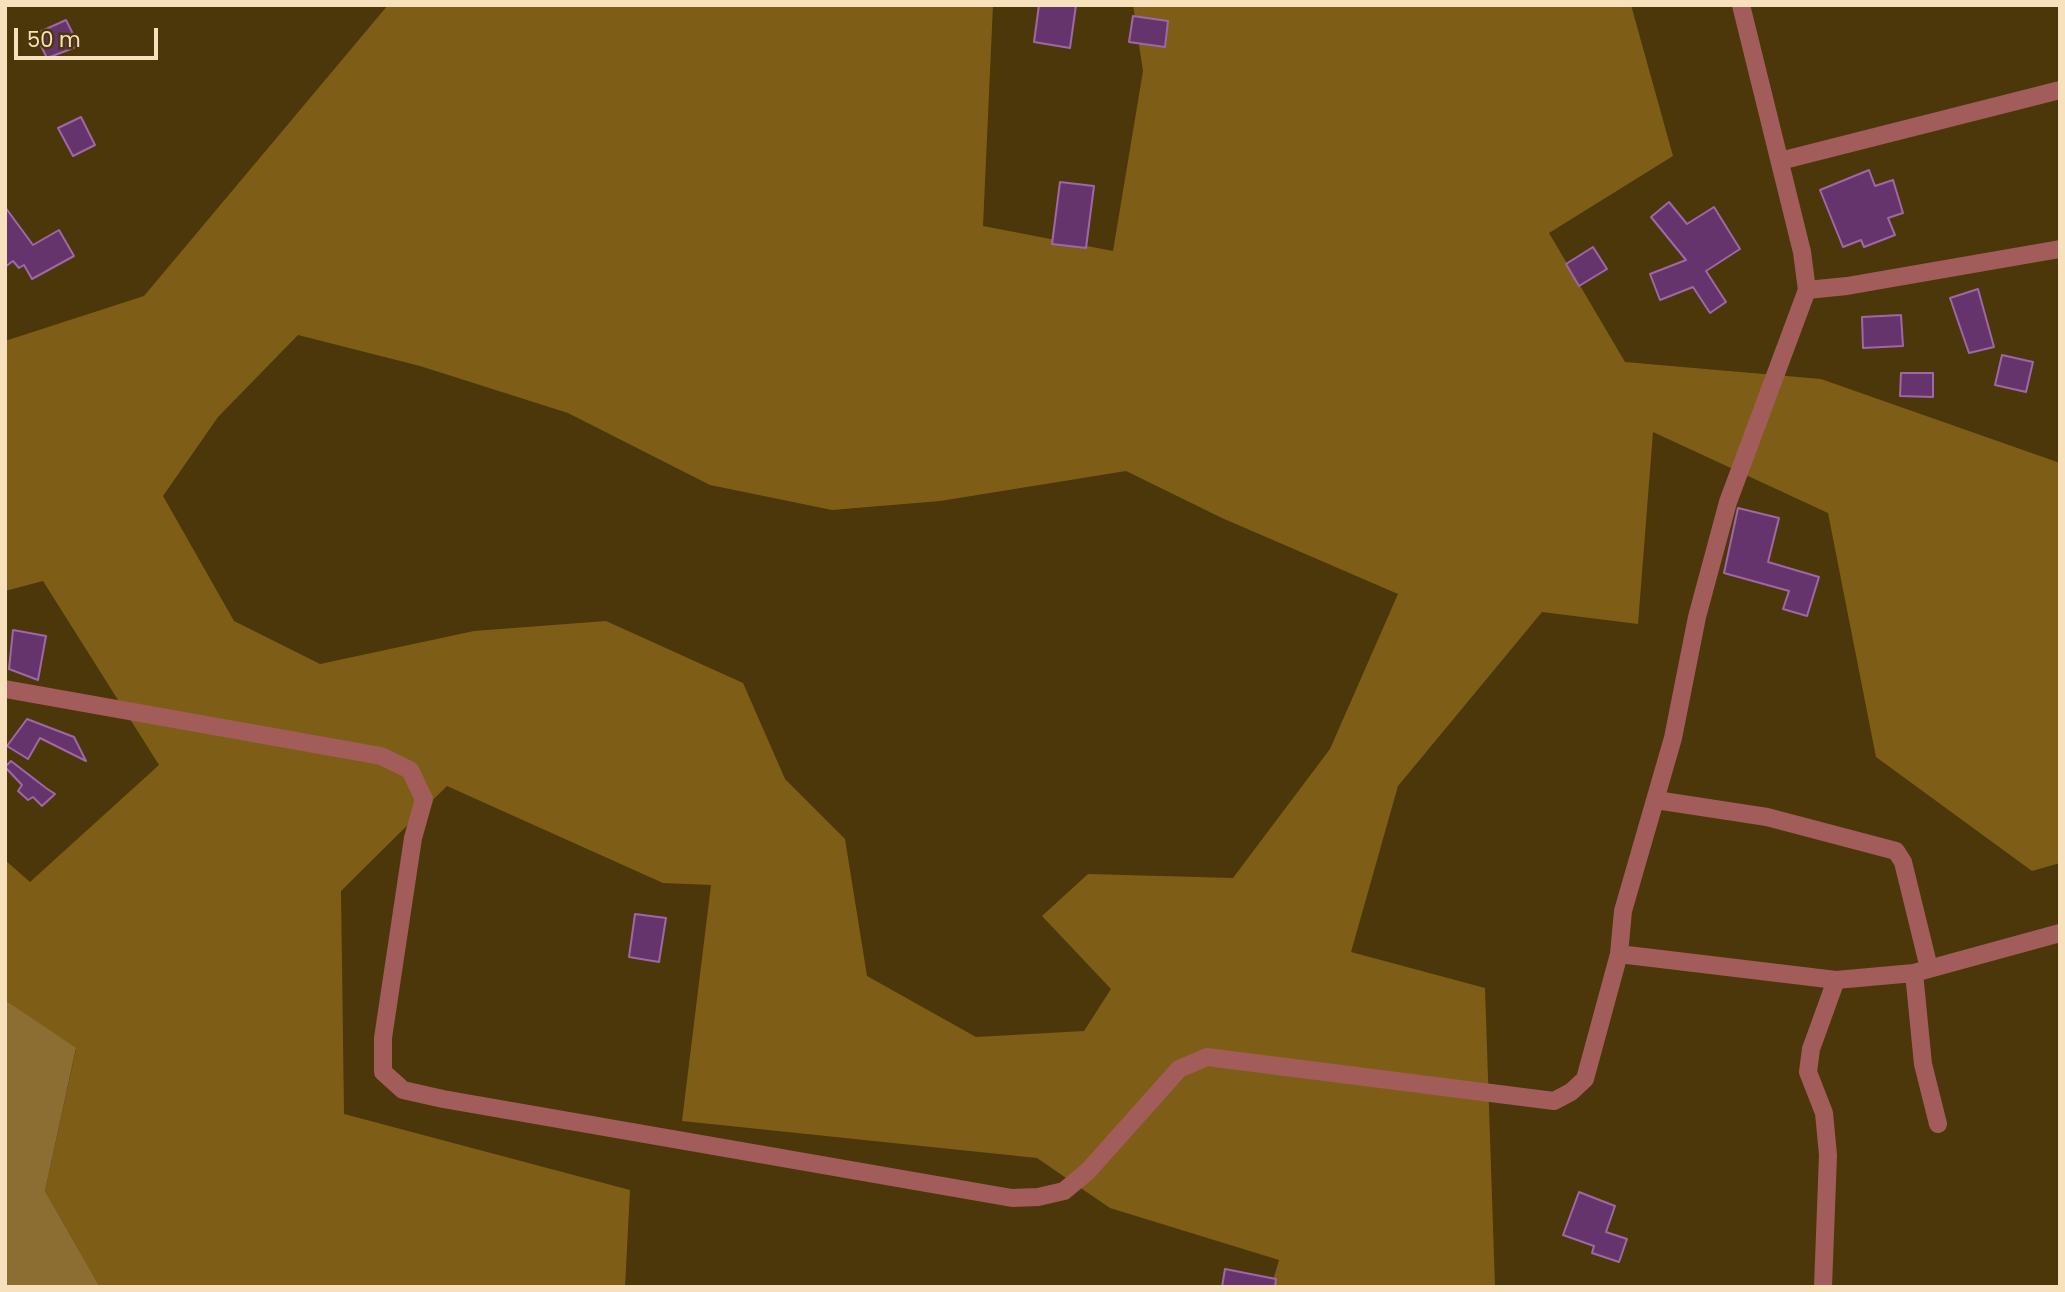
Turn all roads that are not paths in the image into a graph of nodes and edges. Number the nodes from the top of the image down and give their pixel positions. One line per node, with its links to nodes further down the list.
1 (1741, 5): 3 (street)
2 (2060, 90): 3 (street)
3 (1780, 161): 5 (street)
4 (2060, 248): 5 (street)
5 (1807, 290): 7 (street)
6 (5, 689): 9 (street)
7 (1656, 800): 9 (street); 10 (street)
8 (2060, 933): 10 (street)
9 (1619, 954): 11 (street)
10 (1922, 970): 11 (street); 12 (street)
11 (1836, 980): 13 (street)
12 (1938, 1124)
13 (1823, 1287)

